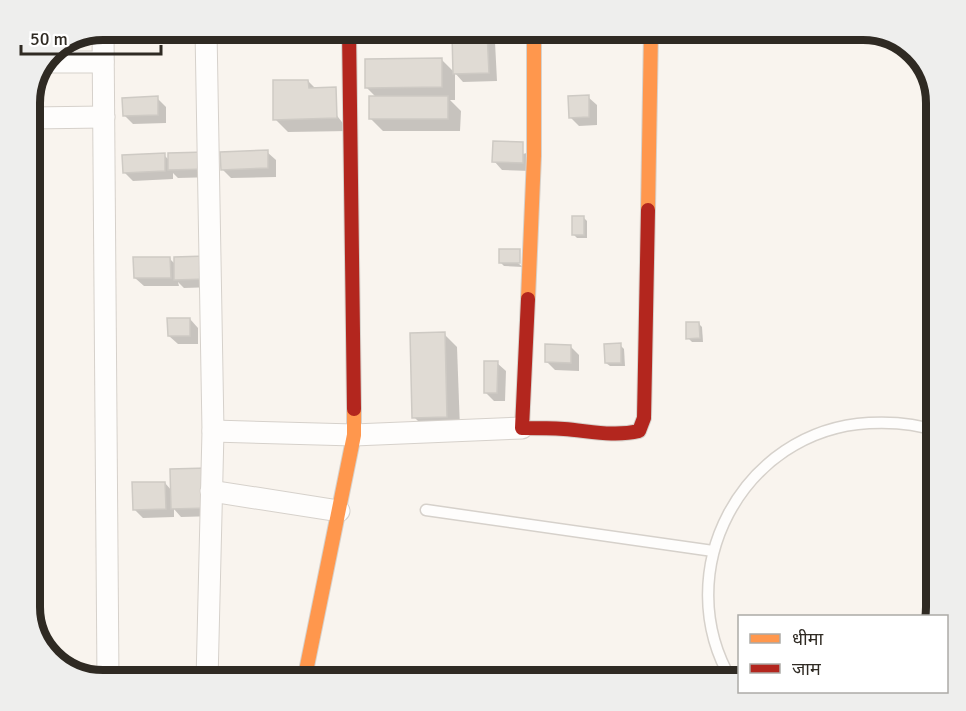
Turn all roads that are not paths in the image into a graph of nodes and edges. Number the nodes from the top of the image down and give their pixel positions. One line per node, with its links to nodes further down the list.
1 (103, 40): 7 (street)
2 (206, 40): 12 (street)
3 (349, 40): 13 (street)
4 (534, 40): 11 (street)
5 (651, 40): 11 (street)
6 (57, 62): 7 (street)
7 (103, 62): 8 (street)
8 (104, 117): 9 (street); 18 (street)
9 (41, 118)
10 (926, 427): 17 (lane)
11 (522, 428): 13 (street)
12 (213, 431): 13 (street); 14 (street)
13 (354, 435): 16 (street)
14 (211, 491): 16 (street); 19 (street)
15 (426, 510): 17 (lane)
16 (339, 511): 20 (street)
17 (713, 551): 21 (lane)
18 (108, 670)
19 (207, 670)
20 (306, 670)
21 (725, 670)

